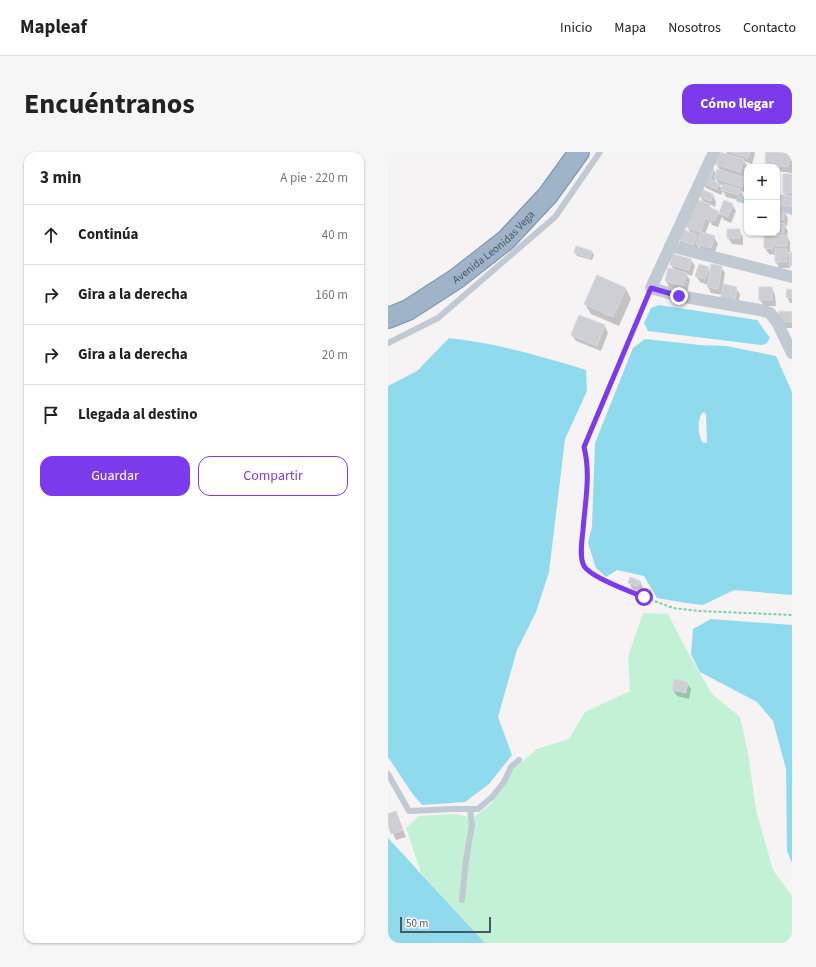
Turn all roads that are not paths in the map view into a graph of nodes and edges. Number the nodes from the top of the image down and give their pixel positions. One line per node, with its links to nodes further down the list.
1 (579, 152): 10 (highway, Avenida Leonidas Vega)
2 (600, 152): 11 (lane)
3 (714, 152): 8 (street)
4 (739, 199): 5 (lane)
5 (744, 200)
6 (780, 208): 7 (lane)
7 (792, 212)
8 (670, 246): 9 (street); 12 (street)
9 (792, 277)
10 (388, 318)
11 (388, 343)
12 (792, 353)
13 (519, 760): 15 (lane)
14 (388, 774): 15 (lane)
15 (470, 809): 16 (lane)
16 (462, 900)

